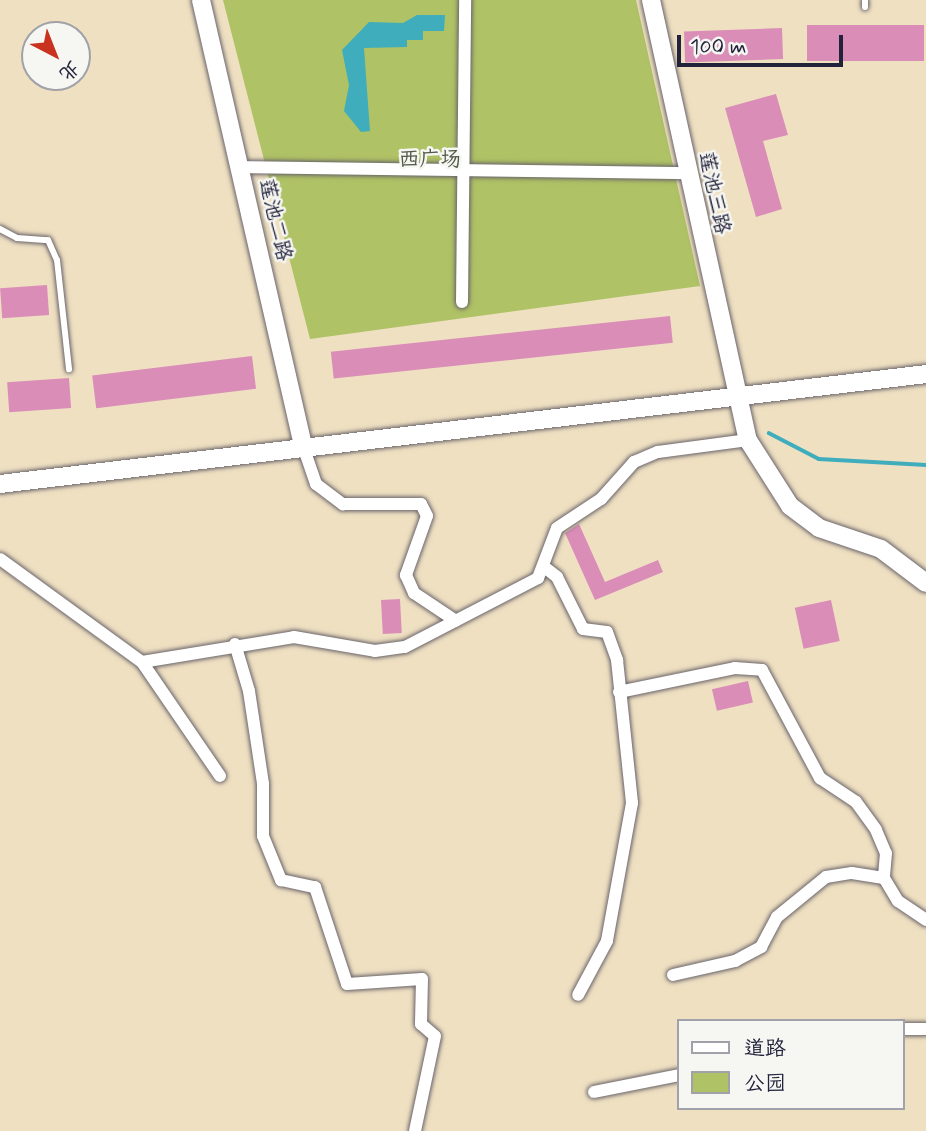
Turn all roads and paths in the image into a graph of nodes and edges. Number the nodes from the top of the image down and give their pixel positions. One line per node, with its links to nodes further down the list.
1 (201, 0): 4 (street, 莲池二路)
2 (465, 0): 5 (street)
3 (651, 0): 6 (street, 莲池三路)
4 (240, 167): 5 (street); 13 (street, 莲池二路)
5 (463, 170): 6 (street); 8 (street)
6 (687, 173): 11 (street, 莲池三路)
7 (0, 229): 9 (lane)
8 (462, 302)
9 (69, 369)
10 (926, 374): 11 (street)
11 (733, 395): 12 (street, 莲池三路); 13 (street)
12 (748, 440): 16 (street); 17 (street, 莲池三路)
13 (304, 449): 14 (street); 18 (street)
14 (0, 484)
15 (0, 559): 20 (street)
16 (543, 566): 18 (street); 21 (street)
17 (926, 583)
18 (456, 621): 19 (street)
19 (235, 644): 20 (street); 31 (street)
20 (142, 662): 22 (street)
21 (620, 692): 23 (street); 26 (street)
22 (220, 776)
23 (884, 878): 24 (street); 25 (street)
24 (926, 920)
25 (673, 975)
26 (578, 995)
27 (905, 1029): 28 (street)
28 (926, 1029)
29 (678, 1075): 30 (street)
30 (594, 1093)
31 (415, 1131)

